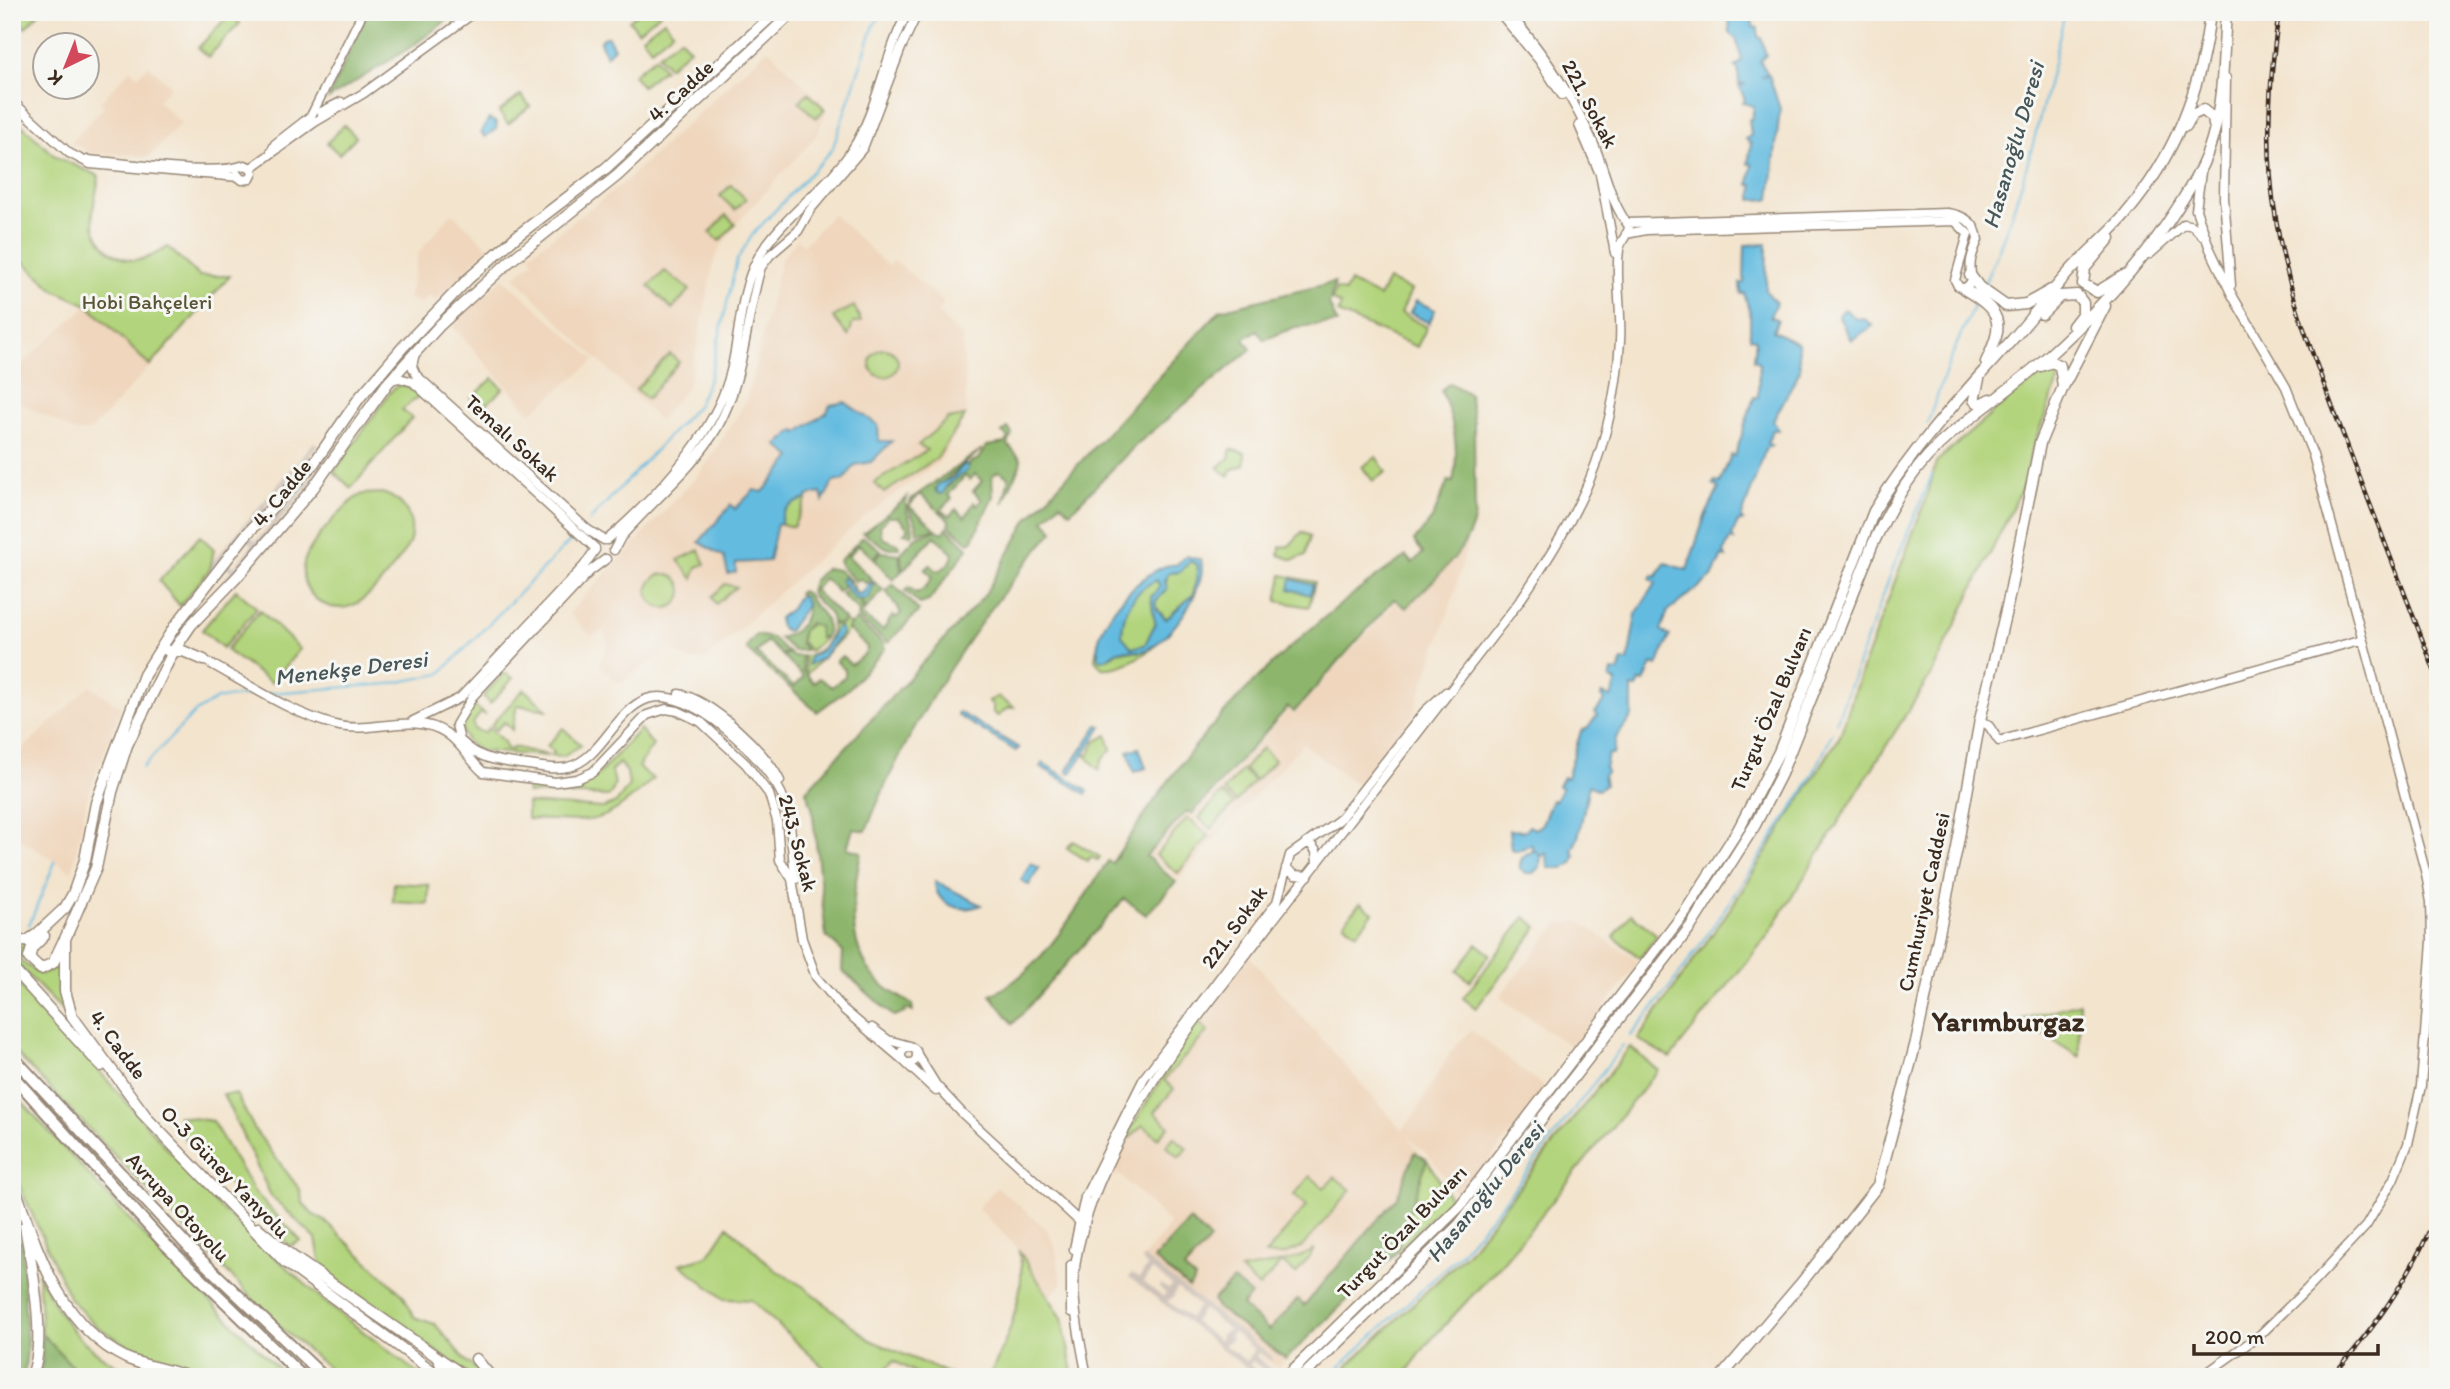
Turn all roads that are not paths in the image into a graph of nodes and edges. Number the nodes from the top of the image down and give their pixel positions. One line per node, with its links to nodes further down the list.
1 (363, 12): 13 (street)
2 (475, 12): 13 (street)
3 (775, 12): 43 (main road, 4. Cadde)
4 (793, 12): 36 (main road, 4. Cadde)
5 (908, 12): 20 (street)
6 (918, 12): 21 (street)
7 (1499, 12): 24 (street)
8 (1508, 12): 22 (street, 221. Sokak)
9 (2210, 12): 14 (main road, Turgut Özal Bulvarı)
10 (2225, 12): 11 (main road, Turgut Özal Bulvarı)
11 (2223, 50): 15 (main road, Turgut Özal Bulvarı); 34 (street)
12 (12, 101): 18 (street)
13 (317, 115): 17 (street)
14 (2178, 137): 15 (main road); 19 (main road, Turgut Özal Bulvarı)
15 (2212, 139): 16 (main road, Turgut Özal Bulvarı)
16 (2204, 159): 27 (street); 28 (main road, Turgut Özal Bulvarı)
17 (251, 167): 18 (street); 18 (street)
18 (238, 173)
19 (2124, 217): 28 (main road); 31 (main road, Turgut Özal Bulvarı)
20 (791, 219): 21 (street); 23 (street)
21 (803, 221): 26 (street)
22 (1626, 223): 24 (street); 25 (street); 30 (street)
23 (784, 227): 26 (street); 44 (street)
24 (1613, 229): 25 (street); 33 (street)
25 (1626, 235): 29 (street); 33 (street)
26 (790, 238): 47 (street)
27 (2210, 249): 28 (street); 34 (street)
28 (2135, 268): 35 (main road, Turgut Özal Bulvarı)
29 (1958, 274): 30 (street); 32 (street)
30 (1969, 274): 31 (main road); 32 (street)
31 (2057, 287): 37 (main road, Turgut Özal Bulvarı)
32 (1964, 289): 39 (main road)
33 (1621, 294): 57 (street)
34 (2232, 295): 52 (street)
35 (2110, 296): 38 (main road, Turgut Özal Bulvarı); 42 (main road, Cumhuriyet Caddesi)
36 (415, 354): 41 (main road, 4. Cadde); 44 (street, Temalı Sokak)
37 (1997, 356): 38 (main road); 39 (main road, Turgut Özal Bulvarı)
38 (2045, 359): 40 (main road, Turgut Özal Bulvarı)
39 (1982, 372): 40 (main road); 101 (main road, Turgut Özal Bulvarı)
40 (2025, 376): 42 (main road); 102 (main road, Turgut Özal Bulvarı)
41 (390, 380): 45 (street); 46 (main road, 4. Cadde)
42 (2063, 387): 61 (main road, Cumhuriyet Caddesi)
43 (245, 536): 46 (main road); 49 (main road, 4. Cadde)
44 (605, 540): 45 (street); 47 (street, Temalı Sokak)
45 (595, 549): 48 (street); 58 (street)
46 (261, 550): 50 (main road, 4. Cadde)
47 (614, 550): 48 (street)
48 (606, 559): 59 (street)
49 (224, 562): 50 (main road); 54 (main road, 4. Cadde)
50 (239, 576): 51 (main road, 4. Cadde)
51 (191, 625): 53 (main road, 4. Cadde); 55 (main road)
52 (2360, 640): 61 (street); 104 (street)
53 (174, 650): 54 (main road); 55 (main road); 56 (main road, 4. Cadde)
54 (152, 660): 72 (main road, 4. Cadde)
55 (204, 660): 56 (main road); 63 (street, 243. Sokak)
56 (163, 669): 73 (main road, 4. Cadde)
57 (1460, 679): 68 (street, 221. Sokak); 69 (street)
58 (447, 714): 59 (street); 60 (street)
59 (459, 718): 66 (street)
60 (418, 720): 63 (street); 66 (street, 243. Sokak)
61 (1980, 720): 103 (main road, Cumhuriyet Caddesi)
62 (616, 724): 64 (street); 65 (street, 243. Sokak); 76 (street, 243. Sokak)
63 (393, 725): 67 (street, 243. Sokak)
64 (627, 734): 67 (street, 243. Sokak); 79 (street, 243. Sokak)
65 (604, 737): 66 (street, 243. Sokak); 67 (street)
66 (460, 740)
67 (615, 748)
68 (1309, 842): 69 (street); 70 (street, 221. Sokak)
69 (1316, 865): 71 (street)
70 (1286, 868): 71 (street); 84 (street, 221. Sokak)
71 (1308, 876): 100 (street, 221. Sokak)
72 (65, 908): 73 (main road); 74 (main road, 4. Cadde)
73 (65, 939): 82 (main road, 4. Cadde)
74 (12, 942)
75 (12, 968): 82 (main road, O-3 Güney Yanyolu)
76 (910, 1046): 78 (street); 79 (street)
77 (12, 1056): 95 (highway, Avrupa Otoyolu)
78 (918, 1056): 79 (street); 81 (street, 243. Sokak)
79 (904, 1061): 81 (street, 243. Sokak)
80 (12, 1076): 94 (highway, Avrupa Otoyolu)
81 (962, 1114): 85 (street, 243. Sokak)
82 (145, 1115): 86 (main road, O-3 Güney Yanyolu)
83 (12, 1180): 87 (main road)
84 (1085, 1197): 85 (street); 88 (street, 221. Sokak)
85 (1062, 1203): 88 (street, 243. Sokak)
86 (229, 1207): 89 (main road); 91 (main road, O-3 Güney Yanyolu)
87 (22, 1208): 92 (main road); 93 (main road)
88 (1080, 1222): 99 (street, 221. Sokak)
89 (408, 1335): 96 (main road); 97 (main road)
90 (476, 1359): 98 (main road)
91 (435, 1373)
92 (31, 1377)
93 (189, 1377)
94 (303, 1377)
95 (324, 1377)
96 (451, 1377)
97 (466, 1377)
98 (491, 1377)
99 (1082, 1377)
100 (1087, 1377)
101 (1286, 1377)
102 (1303, 1377)
103 (1721, 1377)
104 (2202, 1377)

